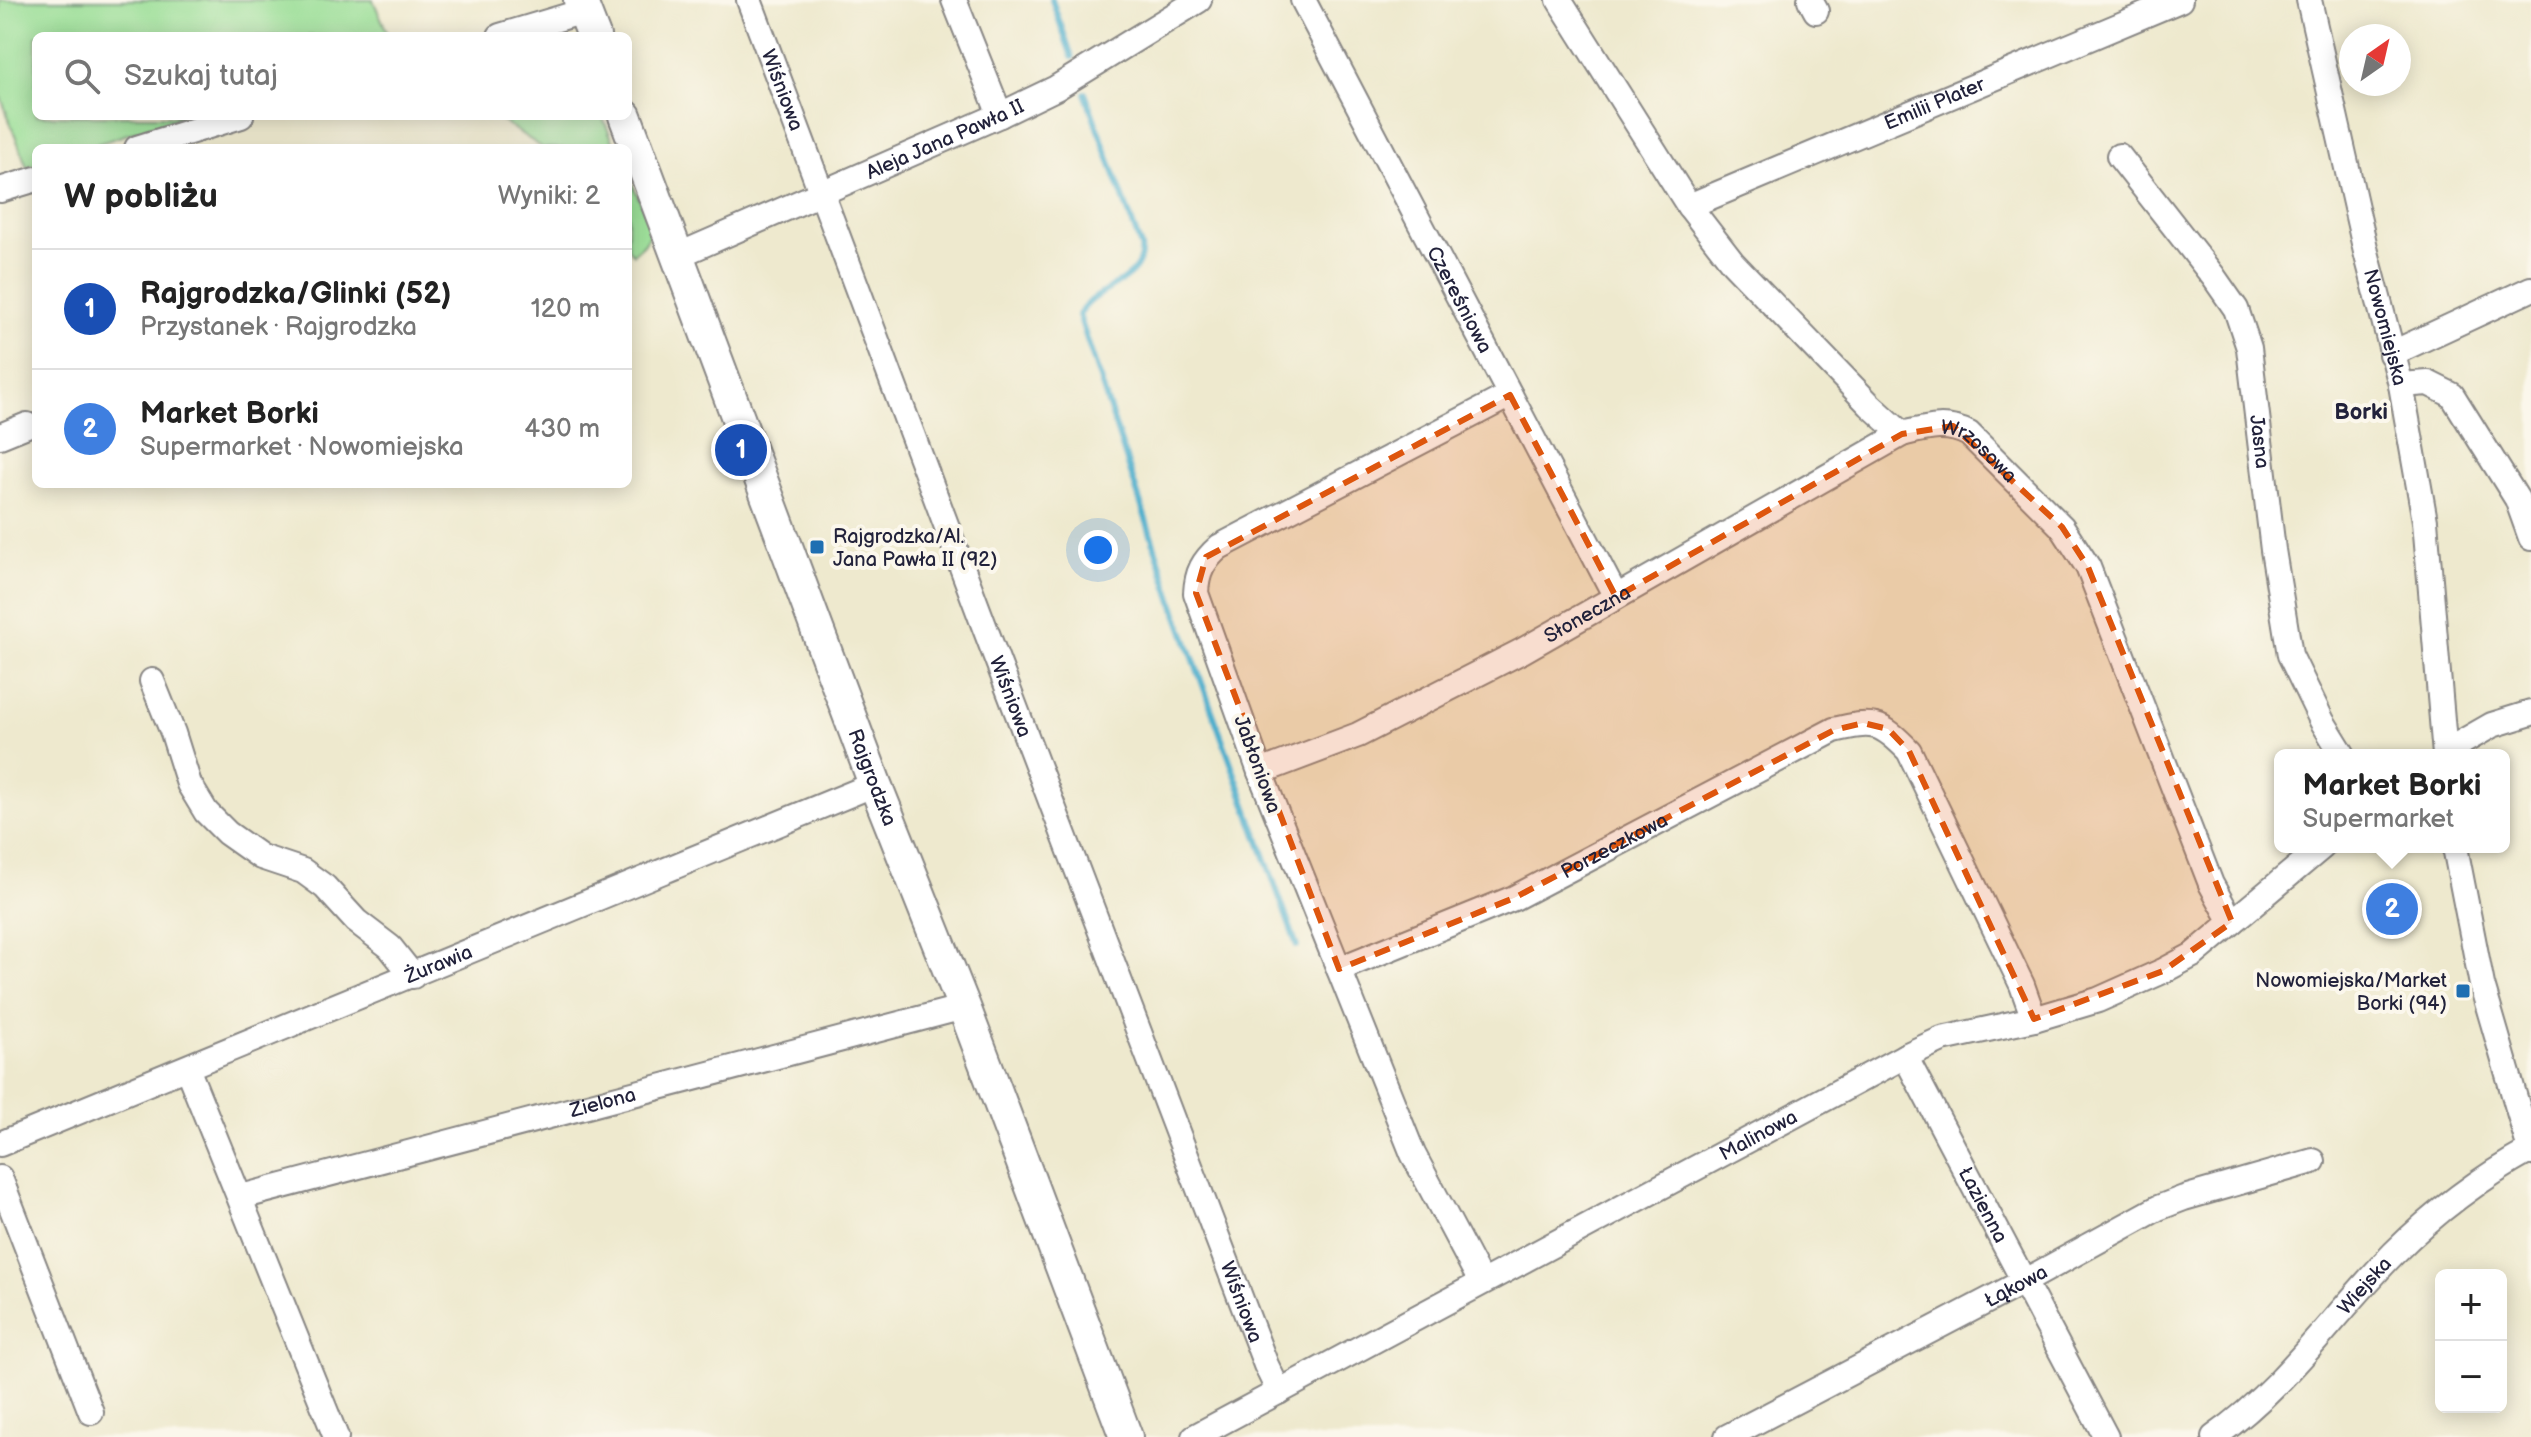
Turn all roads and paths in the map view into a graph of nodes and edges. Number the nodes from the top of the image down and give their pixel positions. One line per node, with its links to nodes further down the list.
1 (749, 0): 17 (street, Wiśniowa)
2 (954, 0): 10 (street)
3 (1199, 0): 10 (street, Aleja Jana Pawła II)
4 (1303, 0): 23 (street, Czereśniowa)
5 (1559, 0): 18 (street, Wrzosowa)
6 (2180, 0): 18 (street, Emilii Plater)
7 (2309, 0): 21 (street, Nowomiejska)
8 (586, 16): 9 (street)
9 (517, 32)
10 (1000, 115): 17 (street, Aleja Jana Pawła II)
11 (228, 120): 13 (street)
12 (627, 120): 19 (street, Rajgrodzka)
13 (150, 144)
14 (2119, 156): 31 (street, Jasna)
15 (32, 180): 16 (street)
16 (0, 190)
17 (822, 193): 19 (street, Aleja Jana Pawła II); 52 (street, Wiśniowa)
18 (1689, 206): 25 (street, Wrzosowa)
19 (679, 255): 35 (street, Rajgrodzka)
20 (2531, 289): 21 (street)
21 (2391, 354): 22 (street, Nowomiejska)
22 (2401, 385): 27 (street); 32 (street, Nowomiejska)
23 (1510, 395): 28 (street, Czereśniowa); 34 (street, Jabłoniowa)
24 (27, 425): 26 (street)
25 (1902, 434): 28 (street, Słoneczna); 38 (street, Wrzosowa)
26 (0, 436)
27 (2531, 538)
28 (1616, 597): 34 (street, Słoneczna)
29 (152, 681): 40 (street)
30 (2531, 713): 33 (street)
31 (2339, 749)
32 (2445, 749)
33 (2453, 749)
34 (1260, 772): 39 (street, Jabłoniowa)
35 (875, 784): 40 (street, Żurawia); 41 (street, Rajgrodzka)
36 (2315, 853): 38 (street, Malinowa)
37 (2456, 853): 46 (street)
38 (2232, 922): 42 (street, Malinowa)
39 (1339, 969): 42 (street, Porzeczkowa); 51 (street, Jabłoniowa)
40 (413, 976): 44 (street, Żurawia)
41 (964, 1007): 49 (street, Zielona); 55 (street, Rajgrodzka)
42 (2034, 1019): 43 (street, Malinowa)
43 (1905, 1056): 50 (street, Łazienna); 51 (street, Malinowa)
44 (187, 1068): 45 (street, Żurawia); 49 (street)
45 (0, 1144)
46 (2531, 1151): 59 (street, Wiejska)
47 (2313, 1161): 50 (street, Łąkowa)
48 (0, 1178): 53 (street)
49 (241, 1197): 54 (street)
50 (2025, 1281): 57 (street, Łąkowa); 58 (street, Łazienna)
51 (1481, 1282): 52 (street, Malinowa)
52 (1279, 1392): 56 (street, Malinowa)
53 (91, 1412)
54 (336, 1437)
55 (1126, 1437)
56 (1194, 1437)
57 (1727, 1437)
58 (2106, 1437)
59 (2214, 1437)

